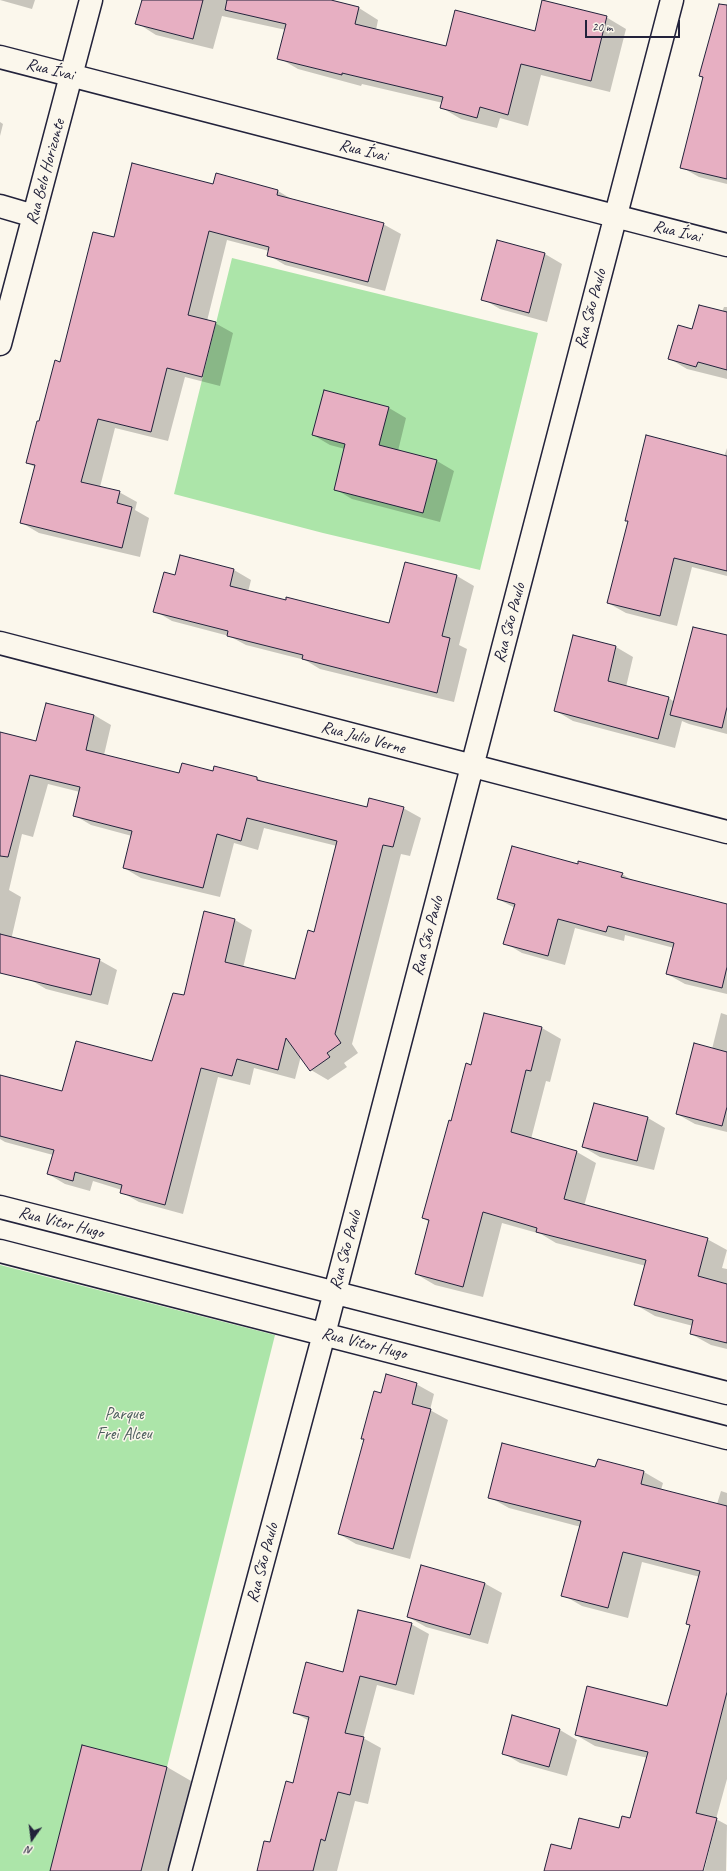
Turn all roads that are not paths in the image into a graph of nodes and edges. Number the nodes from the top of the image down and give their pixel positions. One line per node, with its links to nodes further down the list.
1 (91, 0): 4 (street, Rua Belo Horizonte)
2 (672, 0): 7 (street, Rua São Paulo)
3 (0, 57): 4 (street, Rua Ívai)
4 (71, 76): 6 (street, Rua Belo Horizonte); 7 (street, Rua Ívai)
5 (0, 206): 6 (street)
6 (34, 216): 9 (street, Rua Belo Horizonte)
7 (615, 216): 8 (street, Rua Ívai); 11 (street, Rua São Paulo)
8 (727, 245)
9 (0, 344)
10 (0, 643): 11 (street, Rua Julio Verne)
11 (472, 766): 12 (street, Rua Julio Verne); 15 (street, Rua São Paulo)
12 (727, 832)
13 (0, 1207): 15 (street, Rua Vitor Hugo)
14 (0, 1251): 16 (street, Rua Vitor Hugo)
15 (335, 1292): 16 (street, Rua São Paulo); 17 (street, Rua Vitor Hugo)
16 (324, 1334): 18 (street, Rua Vitor Hugo); 19 (street, Rua São Paulo)
17 (727, 1393)
18 (727, 1438)
19 (180, 1871)

